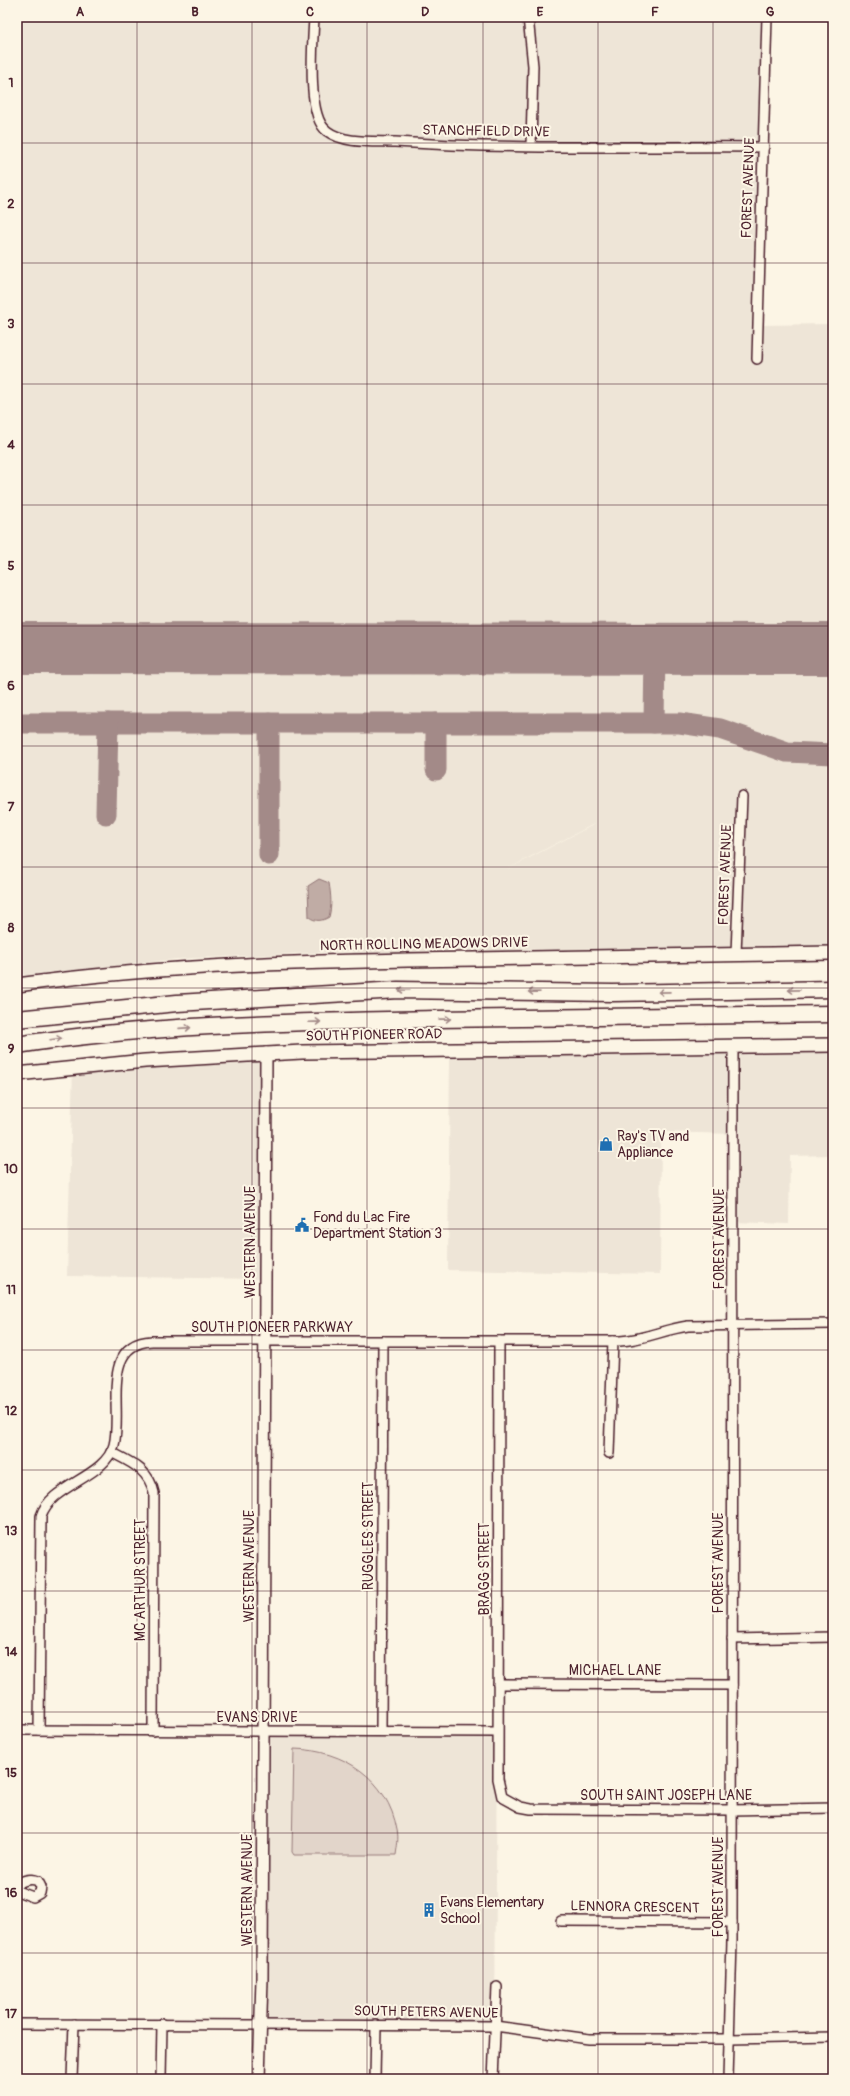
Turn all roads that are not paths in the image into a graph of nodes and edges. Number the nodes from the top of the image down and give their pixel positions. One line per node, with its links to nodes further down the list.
1 (314, 17): 4 (street, STANCHFIELD DRIVE)
2 (528, 17): 4 (street)
3 (767, 17): 5 (street, FOREST AVENUE)
4 (531, 146): 5 (street, STANCHFIELD DRIVE)
5 (764, 147): 6 (street, FOREST AVENUE)
6 (757, 359)
7 (742, 796): 9 (street, FOREST AVENUE)
8 (833, 953): 9 (main road, NORTH ROLLING MEADOWS DRIVE)
9 (736, 954): 10 (main road, NORTH ROLLING MEADOWS DRIVE)
10 (17, 985)
11 (833, 989): 13 (highway, one-way to 13)
12 (833, 1014): 14 (highway, one-way to 12)
13 (17, 1019)
14 (17, 1045)
15 (833, 1045): 16 (main road, SOUTH PIONEER ROAD)
16 (733, 1046): 17 (main road, SOUTH PIONEER ROAD); 20 (street, FOREST AVENUE)
17 (266, 1053): 18 (main road, SOUTH PIONEER ROAD); 21 (street, WESTERN AVENUE)
18 (17, 1074)
19 (833, 1324): 20 (street, SOUTH PIONEER PARKWAY)
20 (732, 1326): 24 (street, SOUTH PIONEER PARKWAY); 28 (street, FOREST AVENUE)
21 (265, 1341): 22 (street, SOUTH PIONEER PARKWAY); 25 (street, SOUTH PIONEER PARKWAY); 34 (street, WESTERN AVENUE)
22 (383, 1341): 23 (street, SOUTH PIONEER PARKWAY); 35 (street, RUGGLES STREET)
23 (499, 1341): 24 (street, SOUTH PIONEER PARKWAY); 29 (street, BRAGG STREET)
24 (613, 1341): 26 (street)
25 (111, 1452): 32 (street); 33 (street, MC ARTHUR STREET)
26 (609, 1453)
27 (833, 1637): 28 (street)
28 (732, 1639): 30 (street, FOREST AVENUE)
29 (498, 1684): 30 (street, MICHAEL LANE); 36 (street, BRAGG STREET)
30 (732, 1685): 39 (street, FOREST AVENUE)
31 (17, 1730): 32 (street, EVANS DRIVE)
32 (39, 1730): 33 (street, EVANS DRIVE)
33 (153, 1731): 34 (street, EVANS DRIVE)
34 (263, 1731): 35 (street, EVANS DRIVE); 48 (street, WESTERN AVENUE)
35 (381, 1732): 36 (street, EVANS DRIVE)
36 (498, 1732): 37 (street, BRAGG STREET)
37 (502, 1797): 39 (street, SOUTH SAINT JOSEPH LANE)
38 (833, 1808): 39 (street, SOUTH SAINT JOSEPH LANE)
39 (732, 1810): 43 (street, FOREST AVENUE)
40 (17, 1884): 41 (street)
41 (17, 1891)
42 (561, 1921): 43 (street, LENNORA CRESCENT)
43 (732, 1922): 52 (street, FOREST AVENUE)
44 (497, 1987): 50 (street)
45 (17, 2024): 46 (street, SOUTH PETERS AVENUE)
46 (74, 2024): 47 (street, SOUTH PETERS AVENUE); 53 (street)
47 (162, 2024): 48 (street, SOUTH PETERS AVENUE); 54 (street)
48 (260, 2025): 49 (street, SOUTH PETERS AVENUE); 55 (street, WESTERN AVENUE)
49 (376, 2025): 50 (street, SOUTH PETERS AVENUE); 56 (street)
50 (495, 2026): 52 (street, SOUTH PETERS AVENUE); 57 (street)
51 (833, 2037): 52 (street, SOUTH PETERS AVENUE)
52 (729, 2040): 58 (street, FOREST AVENUE)
53 (72, 2079)
54 (161, 2079)
55 (258, 2079)
56 (375, 2079)
57 (493, 2079)
58 (728, 2079)

